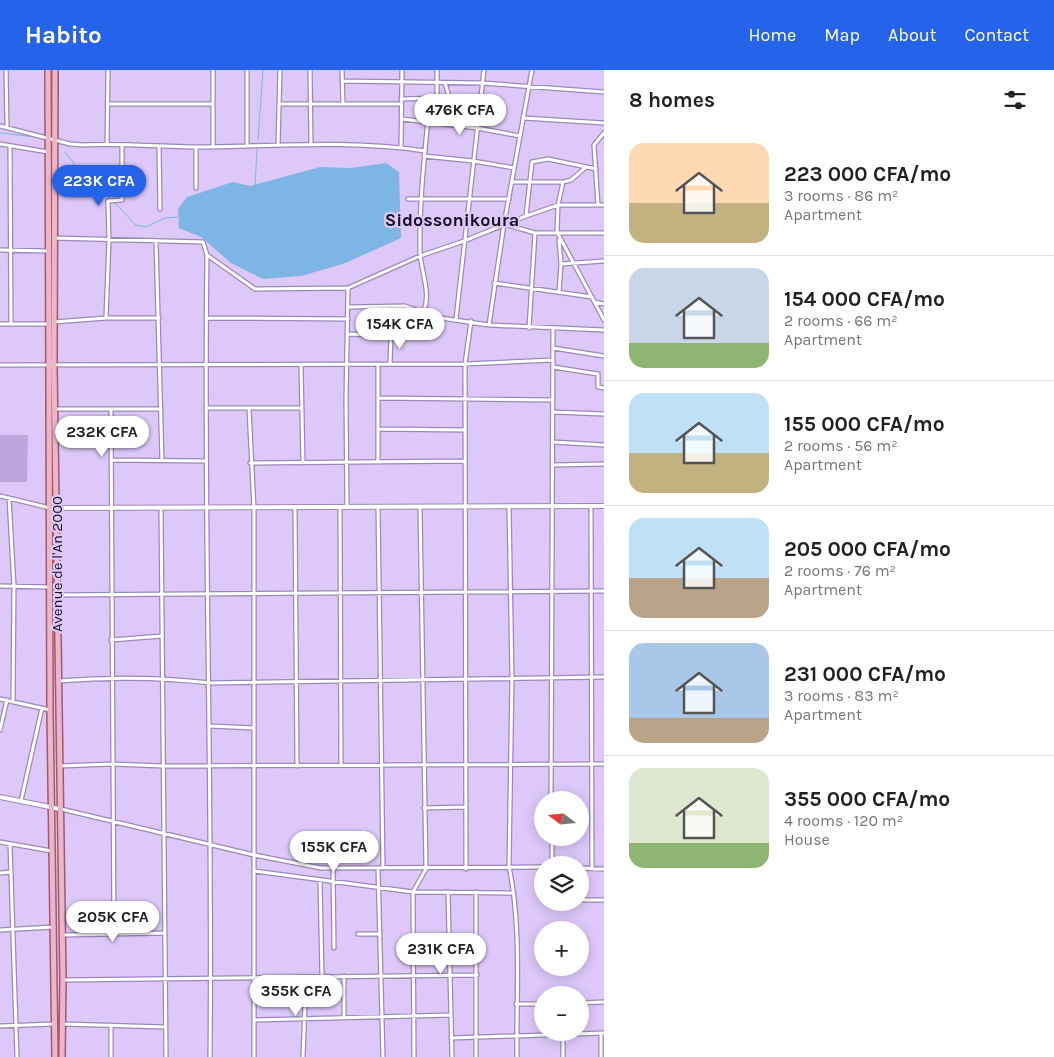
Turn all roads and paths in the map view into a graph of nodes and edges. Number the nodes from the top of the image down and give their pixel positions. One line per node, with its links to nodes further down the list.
1 (6, 70): 35 (street)
2 (48, 70): 39 (main road, Avenue de l'An 2000)
3 (55, 70): 40 (main road, Avenue de l'An 2000)
4 (108, 70): 23 (street)
5 (213, 70): 24 (street)
6 (247, 70): 48 (street)
7 (280, 70): 25 (street)
8 (310, 70): 26 (street)
9 (342, 70): 14 (street)
10 (402, 70): 15 (street)
11 (437, 70): 16 (street)
12 (484, 70): 18 (street)
13 (532, 70): 19 (street)
14 (342, 81): 15 (street); 27 (street)
15 (402, 83): 16 (street); 21 (street)
16 (437, 83): 17 (street); 22 (street)
17 (446, 83): 18 (street); 34 (street)
18 (482, 83): 19 (street); 36 (street)
19 (529, 87): 20 (street); 29 (street)
20 (604, 92)
21 (401, 98): 22 (street); 28 (street)
22 (430, 99): 31 (street)
23 (108, 104): 24 (street); 42 (street)
24 (213, 104): 50 (street)
25 (279, 104): 26 (street); 44 (street)
26 (311, 104): 27 (street); 45 (street)
27 (342, 104): 28 (street)
28 (401, 104): 30 (street)
29 (523, 118): 32 (street); 38 (street)
30 (402, 119): 31 (street); 51 (street)
31 (428, 122): 34 (street); 52 (street)
32 (604, 123)
33 (0, 126): 35 (street)
34 (458, 126): 36 (street)
35 (7, 128): 39 (street)
36 (477, 128): 38 (street); 55 (street)
37 (604, 133): 58 (street)
38 (520, 136): 56 (street)
39 (47, 138): 40 (street); 53 (main road, Avenue de l'An 2000)
40 (55, 140): 42 (street); 79 (main road, Avenue de l'An 2000)
41 (0, 144): 46 (street)
42 (107, 145): 43 (street)
43 (122, 145): 47 (street); 80 (street)
44 (278, 145): 45 (street); 48 (street)
45 (311, 145): 51 (street)
46 (10, 146): 53 (street); 84 (street)
47 (159, 146): 49 (street); 72 (street)
48 (247, 146): 50 (street)
49 (196, 147): 50 (street); 64 (street)
50 (213, 147)
51 (401, 148): 52 (street)
52 (425, 151): 54 (street)
53 (48, 152): 85 (main road, Avenue de l'An 2000)
54 (424, 156): 55 (street); 65 (street)
55 (473, 161): 56 (street); 66 (street)
56 (514, 168): 60 (street)
57 (585, 168): 58 (street); 59 (street); 61 (street)
58 (596, 169): 63 (street)
59 (530, 181): 60 (street); 61 (street); 73 (street)
60 (512, 182): 68 (street)
61 (563, 182): 71 (street)
62 (604, 184): 63 (street)
63 (597, 185): 69 (street)
64 (196, 188)
65 (420, 198): 66 (street); 67 (street); 87 (street)
66 (468, 198): 68 (street); 82 (street)
67 (408, 199)
68 (509, 199): 74 (street)
69 (598, 205): 70 (street); 71 (street)
70 (604, 205)
71 (558, 206): 73 (street); 75 (street)
72 (160, 209)
73 (526, 216): 74 (street)
74 (504, 224): 76 (street); 82 (street); 91 (street)
75 (557, 232): 76 (street); 77 (street); 78 (street)
76 (535, 233): 93 (street)
77 (604, 233)
78 (558, 237): 89 (street); 90 (street)
79 (54, 238): 80 (street); 107 (main road, Avenue de l'An 2000)
80 (109, 240): 81 (street); 100 (street)
81 (156, 240): 86 (street); 101 (street)
82 (464, 242): 87 (street); 104 (street)
83 (0, 250): 84 (street)
84 (11, 250): 85 (street); 109 (street)
85 (49, 251): 107 (main road, Avenue de l'An 2000)
86 (207, 255): 92 (street); 102 (street)
87 (420, 256): 92 (street); 99 (street)
88 (604, 261): 89 (street)
89 (572, 262): 90 (street); 95 (street)
90 (561, 264): 94 (street)
91 (494, 283): 93 (street); 110 (street)
92 (348, 288): 98 (street)
93 (532, 288): 94 (street); 111 (street)
94 (559, 292): 95 (street)
95 (592, 297): 96 (street)
96 (595, 302): 97 (street); 105 (street)
97 (604, 304)
98 (349, 307): 99 (street); 103 (street)
99 (424, 312): 104 (street); 115 (street)
100 (106, 318): 101 (street); 107 (street)
101 (159, 318): 119 (street)
102 (206, 318): 103 (street); 120 (street)
103 (348, 319): 114 (street)
104 (456, 319): 106 (street)
105 (604, 320)
106 (471, 322): 110 (street); 124 (street)
107 (51, 323): 109 (street); 127 (main road, Avenue de l'An 2000)
108 (0, 324): 109 (street)
109 (11, 324)
110 (489, 325): 111 (street)
111 (529, 328): 112 (street)
112 (554, 330): 113 (street); 116 (street)
113 (604, 330)
114 (348, 334): 115 (street); 121 (street)
115 (392, 336): 123 (street)
116 (553, 348): 117 (street); 118 (street)
117 (604, 356)
118 (553, 360): 124 (street); 128 (street)
119 (159, 364): 120 (street); 127 (street); 138 (street)
120 (206, 364): 126 (street); 133 (street)
121 (347, 364): 122 (street); 126 (street); 152 (street)
122 (378, 364): 123 (street); 130 (street)
123 (390, 364): 124 (street)
124 (465, 364): 131 (street)
125 (0, 365): 127 (street)
126 (301, 365): 135 (street)
127 (52, 366): 136 (main road, Avenue de l'An 2000); 166 (main road, Avenue de l'An 2000)
128 (553, 367): 129 (street); 132 (street)
129 (604, 388)
130 (378, 398): 131 (street); 141 (street)
131 (465, 398): 132 (street); 142 (street)
132 (553, 400): 139 (street)
133 (206, 408): 134 (street); 147 (street)
134 (249, 408): 135 (street); 150 (street)
135 (302, 408): 151 (street)
136 (54, 409): 137 (street); 167 (main road, Avenue de l'An 2000)
137 (111, 409): 138 (street); 145 (street)
138 (160, 409): 146 (street)
139 (553, 412): 140 (street); 143 (street)
140 (604, 414)
141 (378, 429): 142 (street); 149 (street)
142 (465, 430): 148 (street)
143 (552, 442): 144 (street); 154 (street)
144 (604, 444)
145 (111, 460): 146 (street); 162 (street)
146 (162, 461): 147 (street)
147 (206, 461): 157 (street)
148 (465, 461): 149 (street); 165 (street)
149 (378, 462): 152 (street)
150 (250, 463): 151 (street); 168 (street)
151 (303, 463): 152 (street)
152 (346, 463): 171 (street)
153 (604, 464): 154 (street)
154 (552, 465): 159 (street)
155 (0, 496): 156 (street)
156 (9, 498): 166 (street); 174 (street)
157 (207, 506): 168 (street); 172 (street); 183 (street)
158 (509, 506): 159 (street); 165 (street); 176 (street)
159 (552, 506): 160 (street); 177 (street)
160 (591, 506): 161 (street); 178 (street)
161 (604, 506)
162 (110, 507): 167 (street); 172 (street); 187 (street)
163 (378, 507): 164 (street); 171 (street); 180 (street)
164 (420, 507): 165 (street); 181 (street)
165 (465, 507): 182 (street)
166 (50, 508): 167 (street); 175 (main road, Avenue de l'An 2000)
167 (57, 508): 189 (main road, Avenue de l'An 2000)
168 (254, 508): 169 (street); 184 (street)
169 (295, 508): 170 (street); 185 (street)
170 (340, 508): 171 (street); 186 (street)
171 (347, 508)
172 (162, 509): 188 (street)
173 (0, 586): 174 (street)
174 (14, 586): 175 (street); 208 (street)
175 (51, 587): 210 (main road, Avenue de l'An 2000)
176 (510, 591): 177 (street); 182 (street); 196 (street)
177 (551, 591): 178 (street); 197 (street)
178 (591, 591): 179 (street); 194 (street)
179 (604, 591)
180 (379, 592): 181 (street); 186 (street); 199 (street)
181 (421, 592): 182 (street); 200 (street)
182 (465, 592): 198 (street)
183 (209, 593): 184 (street); 188 (street); 205 (street)
184 (254, 593): 185 (street); 203 (street)
185 (295, 593): 186 (street); 204 (street)
186 (340, 593): 202 (street)
187 (110, 594): 188 (street); 189 (street); 191 (street)
188 (162, 594): 190 (street)
189 (57, 595): 201 (main road, Avenue de l'An 2000)
190 (162, 636): 191 (street); 193 (street)
191 (111, 640): 192 (street)
192 (113, 677): 193 (street); 201 (street); 214 (street)
193 (162, 677): 205 (street); 223 (street)
194 (592, 677): 195 (street); 197 (street); 218 (street)
195 (604, 677)
196 (512, 678): 197 (street); 198 (street); 216 (street)
197 (551, 678): 217 (street)
198 (466, 679): 200 (street); 215 (street)
199 (380, 680): 200 (street); 202 (street); 220 (street)
200 (422, 680): 221 (street)
201 (58, 681): 222 (main road, Avenue de l'An 2000)
202 (341, 681): 204 (street); 227 (street)
203 (254, 682): 204 (street); 205 (street); 212 (street)
204 (296, 682): 226 (street)
205 (210, 683): 211 (street)
206 (0, 699): 207 (street)
207 (7, 700): 208 (street); 213 (street)
208 (13, 701): 209 (street)
209 (42, 708): 210 (street); 230 (street)
210 (50, 710): 233 (main road, Avenue de l'An 2000)
211 (210, 726): 212 (street); 224 (street)
212 (254, 728): 225 (street)
213 (0, 730)
214 (112, 764): 222 (street); 223 (street); 235 (street)
215 (466, 764): 216 (street); 221 (street); 231 (street)
216 (509, 764): 217 (street); 242 (street)
217 (550, 764): 218 (street); 228 (street)
218 (592, 764): 219 (street); 250 (street)
219 (604, 764)
220 (381, 765): 221 (street); 227 (street); 246 (street)
221 (423, 765): 232 (street)
222 (58, 766): 234 (main road, Avenue de l'An 2000)
223 (163, 766): 224 (street); 236 (street)
224 (210, 766): 225 (street); 239 (street)
225 (254, 766): 226 (street); 241 (street)
226 (296, 766): 227 (street)
227 (341, 766)
228 (551, 791)
229 (0, 797): 230 (street)
230 (21, 802): 233 (street)
231 (465, 807): 232 (street); 248 (street)
232 (424, 808): 247 (street)
233 (53, 809): 234 (street); 240 (main road, Avenue de l'An 2000)
234 (60, 809): 235 (street); 271 (main road, Avenue de l'An 2000)
235 (113, 821): 236 (street); 268 (street)
236 (164, 834): 239 (street); 267 (street)
237 (0, 842): 238 (street)
238 (10, 844): 240 (street); 253 (street)
239 (210, 844): 241 (street); 282 (street)
240 (53, 852): 264 (main road, Avenue de l'An 2000)
241 (254, 855): 244 (street); 252 (street)
242 (509, 866): 243 (street); 248 (street); 261 (street)
243 (534, 867)
244 (333, 868): 245 (street); 256 (street)
245 (378, 868): 246 (street); 257 (street)
246 (383, 868): 247 (street)
247 (426, 869): 248 (street); 258 (street)
248 (466, 869)
249 (589, 869): 250 (street)
250 (592, 869): 251 (street)
251 (604, 869)
252 (254, 871): 255 (street); 279 (street)
253 (10, 872): 254 (street); 266 (street)
254 (0, 873)
255 (320, 880): 256 (street); 275 (street)
256 (334, 882): 257 (street); 272 (street)
257 (379, 887): 258 (street); 270 (street)
258 (413, 892): 259 (street); 278 (street)
259 (448, 892): 260 (street); 273 (street)
260 (476, 892): 261 (street); 274 (street)
261 (514, 893): 286 (street)
262 (589, 900): 263 (street)
263 (604, 900)
264 (55, 928): 266 (street); 294 (main road, Avenue de l'An 2000)
265 (0, 930): 266 (street)
266 (11, 930): 296 (street)
267 (165, 933): 268 (street); 281 (street)
268 (114, 934): 271 (street)
269 (358, 934): 270 (street)
270 (380, 934): 277 (street)
271 (62, 935): 283 (main road, Avenue de l'An 2000)
272 (334, 948)
273 (450, 974): 274 (street); 278 (street); 288 (street)
274 (477, 975): 304 (street)
275 (322, 976): 276 (street); 280 (street)
276 (344, 976): 277 (street); 291 (street)
277 (381, 976): 278 (street); 289 (street)
278 (413, 976): 290 (street)
279 (254, 977): 280 (street); 282 (street); 293 (street)
280 (306, 977): 292 (street)
281 (165, 978): 282 (street); 283 (street); 299 (street)
282 (211, 978): 312 (street)
283 (63, 980): 295 (main road, Avenue de l'An 2000)
284 (604, 1002): 285 (street)
285 (589, 1003)
286 (516, 1004): 287 (street); 303 (street)
287 (534, 1004)
288 (451, 1015): 290 (street); 305 (street)
289 (382, 1017): 290 (street); 291 (street); 315 (street)
290 (414, 1017): 316 (street)
291 (344, 1018): 292 (street)
292 (305, 1019): 293 (street); 314 (street)
293 (254, 1020): 313 (street)
294 (55, 1024): 296 (street); 308 (main road, Avenue de l'An 2000)
295 (62, 1024): 297 (street); 309 (main road, Avenue de l'An 2000)
296 (17, 1025): 298 (street); 307 (street)
297 (111, 1025): 299 (street); 310 (street)
298 (0, 1026)
299 (165, 1027): 311 (street)
300 (589, 1034): 301 (street)
301 (602, 1034): 321 (street)
302 (534, 1035): 303 (street)
303 (516, 1036): 304 (street); 319 (street)
304 (476, 1037): 305 (street); 318 (street)
305 (451, 1038): 317 (street)
306 (562, 1041): 320 (street)
307 (17, 1057)
308 (55, 1057)
309 (62, 1057)
310 (111, 1057)
311 (166, 1057)
312 (210, 1057)
313 (254, 1057)
314 (303, 1057)
315 (383, 1057)
316 (414, 1057)
317 (452, 1057)
318 (476, 1057)
319 (517, 1057)
320 (563, 1057)
321 (601, 1057)

